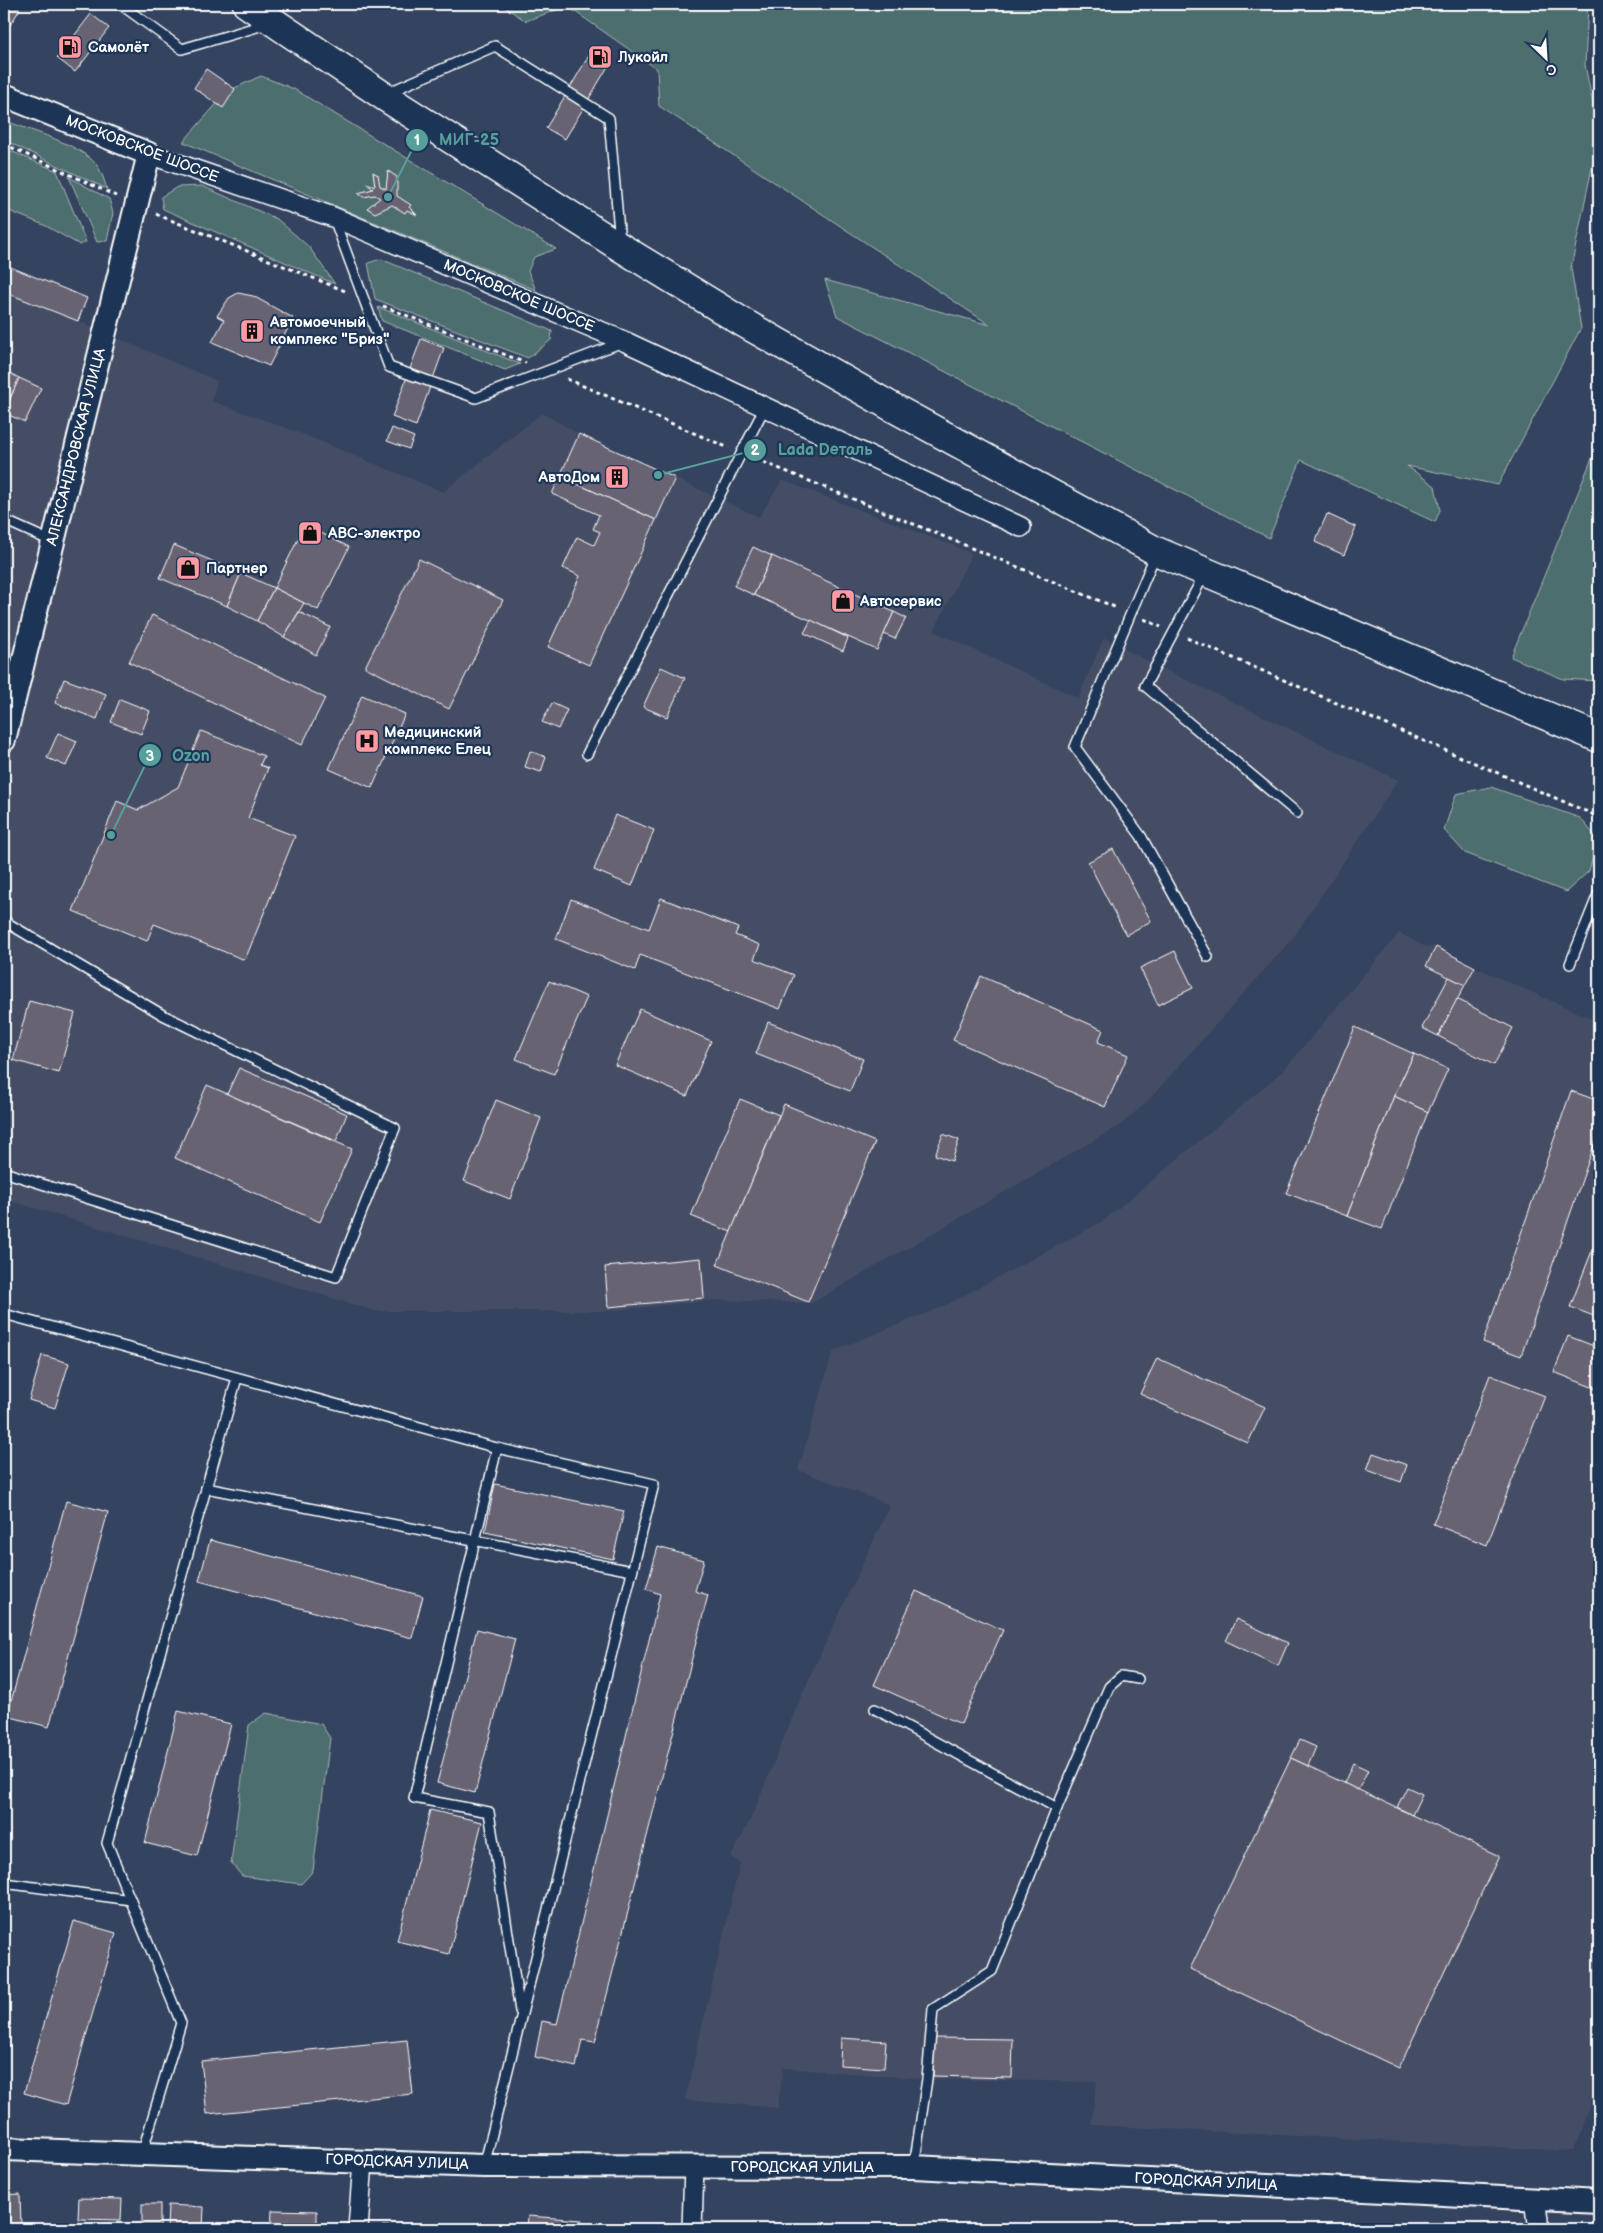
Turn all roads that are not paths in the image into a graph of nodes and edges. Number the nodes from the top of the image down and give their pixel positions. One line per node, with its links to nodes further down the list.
1 (120, 4): 3 (lane)
2 (246, 4): 3 (main road)
3 (272, 22): 5 (main road)
4 (4, 95): 6 (street, МОСКОВСКОЕ ШОССЕ)
5 (382, 95): 8 (main road); 8 (lane)
6 (149, 154): 7 (street, МОСКОВСКОЕ ШОССЕ); 13 (street, АЛЕКСАНДРОВСКАЯ УЛИЦА)
7 (333, 216): 9 (street, МОСКОВСКОЕ ШОССЕ); 9 (lane)
8 (620, 247): 14 (main road)
9 (626, 342): 10 (street, МОСКОВСКОЕ ШОССЕ)
10 (766, 405): 12 (street, МОСКОВСКОЕ ШОССЕ); 18 (lane)
11 (4, 520): 13 (lane)
12 (1021, 527)
13 (53, 542): 16 (street, АЛЕКСАНДРОВСКАЯ УЛИЦА)
14 (1156, 551): 15 (main road); 22 (lane)
15 (1206, 572): 17 (main road); 19 (lane)
16 (4, 736)
17 (1599, 738)
18 (587, 754)
19 (1297, 813)
20 (1599, 892): 23 (lane)
21 (4, 921): 24 (lane)
22 (1208, 956)
23 (1570, 964)
24 (4, 1172)
25 (4, 1314): 26 (lane)
26 (237, 1378): 27 (lane); 28 (lane)
27 (497, 1448): 29 (lane); 30 (lane)
28 (206, 1488): 29 (lane); 35 (lane)
29 (474, 1539): 30 (lane); 36 (lane)
30 (632, 1571): 36 (lane)
31 (1138, 1679): 33 (lane)
32 (875, 1710): 33 (lane)
33 (1057, 1808): 42 (lane)
34 (4, 1883): 35 (lane)
35 (131, 1900): 38 (lane)
36 (520, 2016): 40 (lane)
37 (4, 2149): 38 (street, ГОРОДСКАЯ УЛИЦА)
38 (142, 2154): 39 (street, ГОРОДСКАЯ УЛИЦА)
39 (363, 2161): 40 (street, ГОРОДСКАЯ УЛИЦА); 45 (street)
40 (484, 2166): 41 (street, ГОРОДСКАЯ УЛИЦА)
41 (694, 2166): 42 (street, ГОРОДСКАЯ УЛИЦА); 46 (street)
42 (914, 2167): 43 (street, ГОРОДСКАЯ УЛИЦА)
43 (1535, 2198): 44 (street, ГОРОДСКАЯ УЛИЦА); 47 (street)
44 (1599, 2202)
45 (358, 2229)
46 (692, 2229)
47 (1539, 2229)

